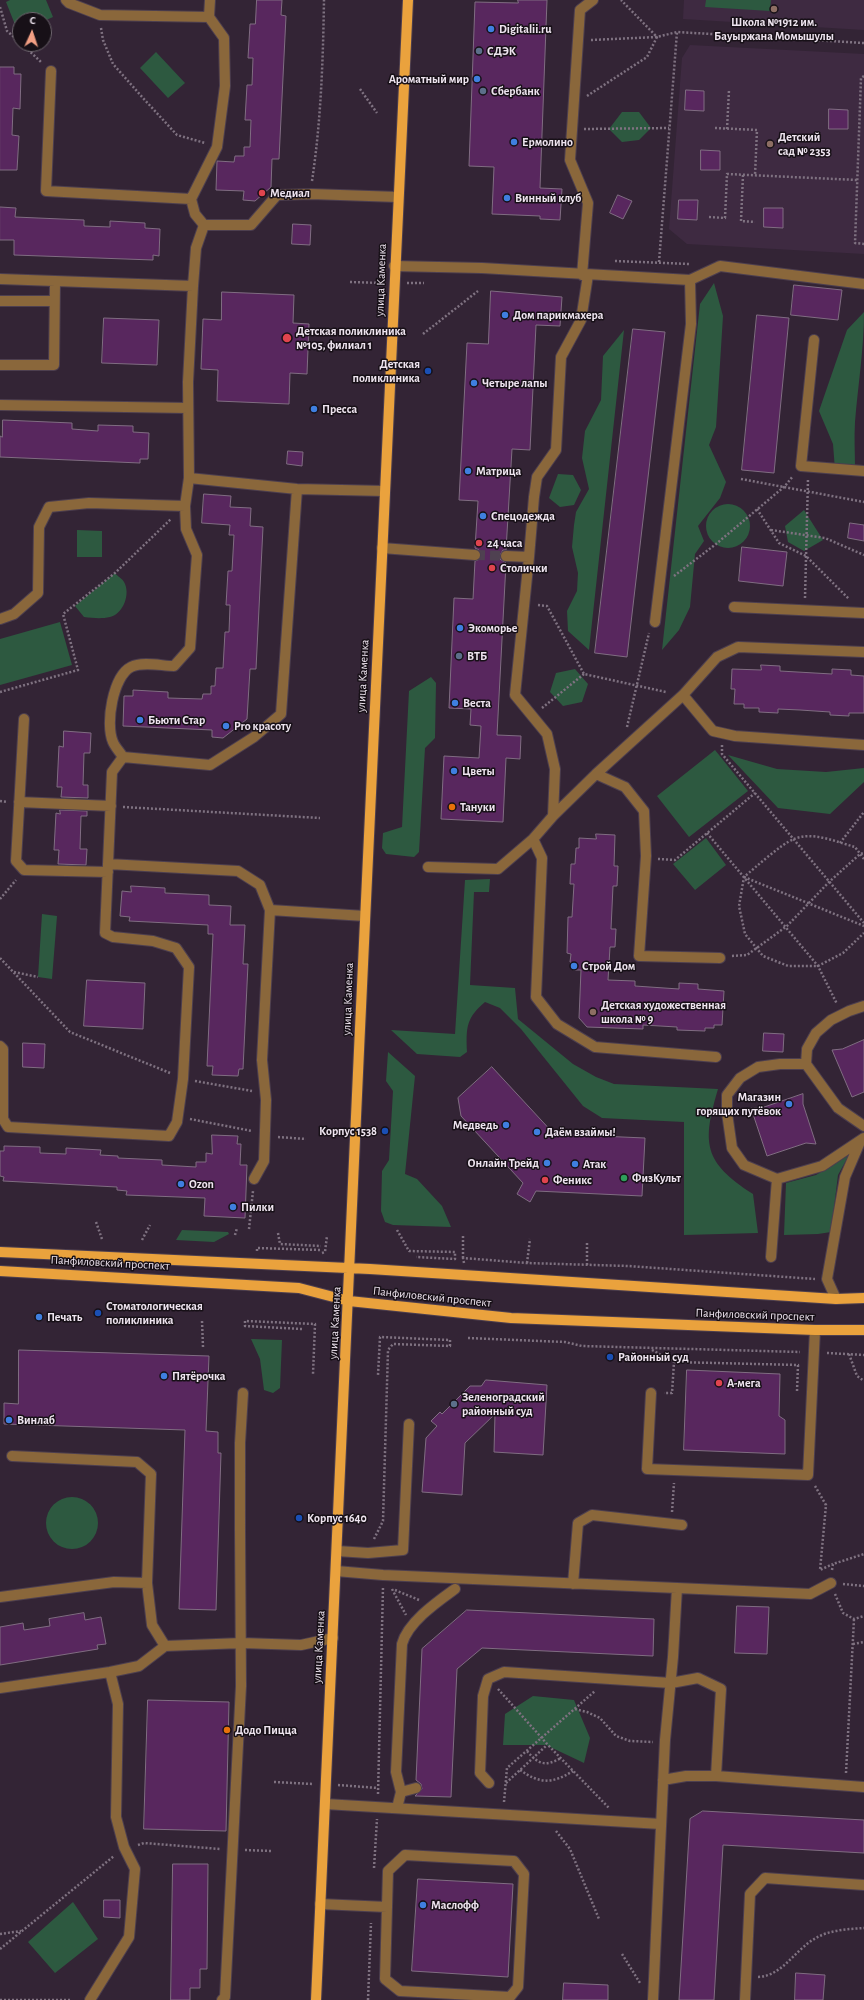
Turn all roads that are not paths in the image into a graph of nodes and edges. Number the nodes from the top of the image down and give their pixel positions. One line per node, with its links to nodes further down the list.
1 (66, 0): 5 (street)
2 (210, 0): 5 (street)
3 (408, 0): 7 (main road, улица Каменка)
4 (593, 0): 11 (street)
5 (209, 17): 8 (street)
6 (51, 71): 8 (street)
7 (398, 198): 9 (street); 10 (main road, улица Каменка)
8 (191, 199): 9 (street)
9 (204, 225): 16 (street)
10 (394, 266): 11 (street); 26 (main road, улица Каменка)
11 (585, 275): 13 (street); 31 (street)
12 (0, 279): 14 (street)
13 (690, 280): 15 (street); 35 (street)
14 (55, 281): 16 (street); 18 (street)
15 (864, 284)
16 (193, 286): 22 (street)
17 (0, 301): 18 (street)
18 (54, 301): 20 (street)
19 (814, 340): 23 (street)
20 (0, 365)
21 (0, 405): 22 (street)
22 (188, 408): 24 (street)
23 (864, 471)
24 (189, 478): 25 (street); 27 (street)
25 (297, 489): 26 (street); 40 (street)
26 (385, 491): 28 (main road, улица Каменка)
27 (185, 506): 34 (street); 40 (street)
28 (382, 548): 29 (street); 49 (main road, улица Каменка)
29 (475, 555)
30 (506, 556): 31 (street)
31 (529, 557): 44 (street)
32 (734, 608): 33 (street)
33 (864, 613)
34 (0, 619)
35 (655, 622)
36 (864, 652): 37 (street)
37 (682, 695): 39 (street); 41 (street)
38 (24, 719): 42 (street)
39 (864, 745)
40 (123, 757): 43 (street)
41 (596, 774): 44 (street); 50 (street)
42 (19, 802): 43 (street); 47 (street)
43 (111, 806): 47 (street)
44 (553, 816): 45 (street)
45 (533, 839): 46 (street); 53 (street)
46 (428, 867)
47 (108, 868): 48 (street); 52 (street)
48 (270, 910): 49 (street); 57 (street)
49 (365, 916): 61 (main road, улица Каменка)
50 (720, 958)
51 (864, 1006): 54 (street)
52 (0, 1046)
53 (716, 1057)
54 (806, 1064): 55 (street); 58 (street)
55 (864, 1126)
56 (862, 1140): 58 (street); 64 (street)
57 (254, 1179)
58 (777, 1179): 60 (street)
59 (0, 1252): 61 (main road, Панфиловский проспект)
60 (771, 1257)
61 (350, 1268): 64 (main road, Панфиловский проспект); 65 (main road, улица Каменка)
62 (0, 1271): 65 (main road, Панфиловский проспект)
63 (864, 1298): 64 (main road, Панфиловский проспект)
64 (836, 1299)
65 (349, 1301): 66 (main road, Панфиловский проспект); 73 (main road, улица Каменка)
66 (815, 1330): 67 (main road, Панфиловский проспект); 69 (street)
67 (864, 1330)
68 (243, 1393): 82 (street)
69 (651, 1393)
70 (409, 1424): 73 (street)
71 (12, 1456): 75 (street)
72 (682, 1525): 77 (street)
73 (337, 1551): 74 (main road, улица Каменка)
74 (336, 1571): 77 (street); 81 (main road, улица Каменка)
75 (147, 1583): 80 (street); 83 (street)
76 (831, 1583): 78 (street)
77 (573, 1584): 78 (street)
78 (677, 1588): 85 (street)
79 (455, 1589): 92 (street)
80 (0, 1597)
81 (333, 1638): 82 (street); 93 (main road, улица Каменка)
82 (242, 1643): 83 (street); 100 (street)
83 (165, 1646): 84 (street)
84 (110, 1672): 86 (street); 99 (street)
85 (671, 1683): 87 (street); 88 (street); 89 (street)
86 (0, 1688)
87 (716, 1776): 88 (street); 90 (street)
88 (663, 1780): 95 (street)
89 (489, 1782)
90 (864, 1787)
91 (416, 1788): 92 (street)
92 (401, 1792): 94 (street)
93 (325, 1804): 94 (street); 97 (main road, улица Каменка)
94 (397, 1808): 95 (street)
95 (661, 1824): 102 (street)
96 (864, 1885): 103 (street)
97 (320, 1904): 98 (street); 101 (main road, улица Каменка)
98 (387, 1907): 98 (street)
99 (90, 2000)
100 (222, 2000)
101 (316, 2000)
102 (653, 2000)
103 (745, 2000)

